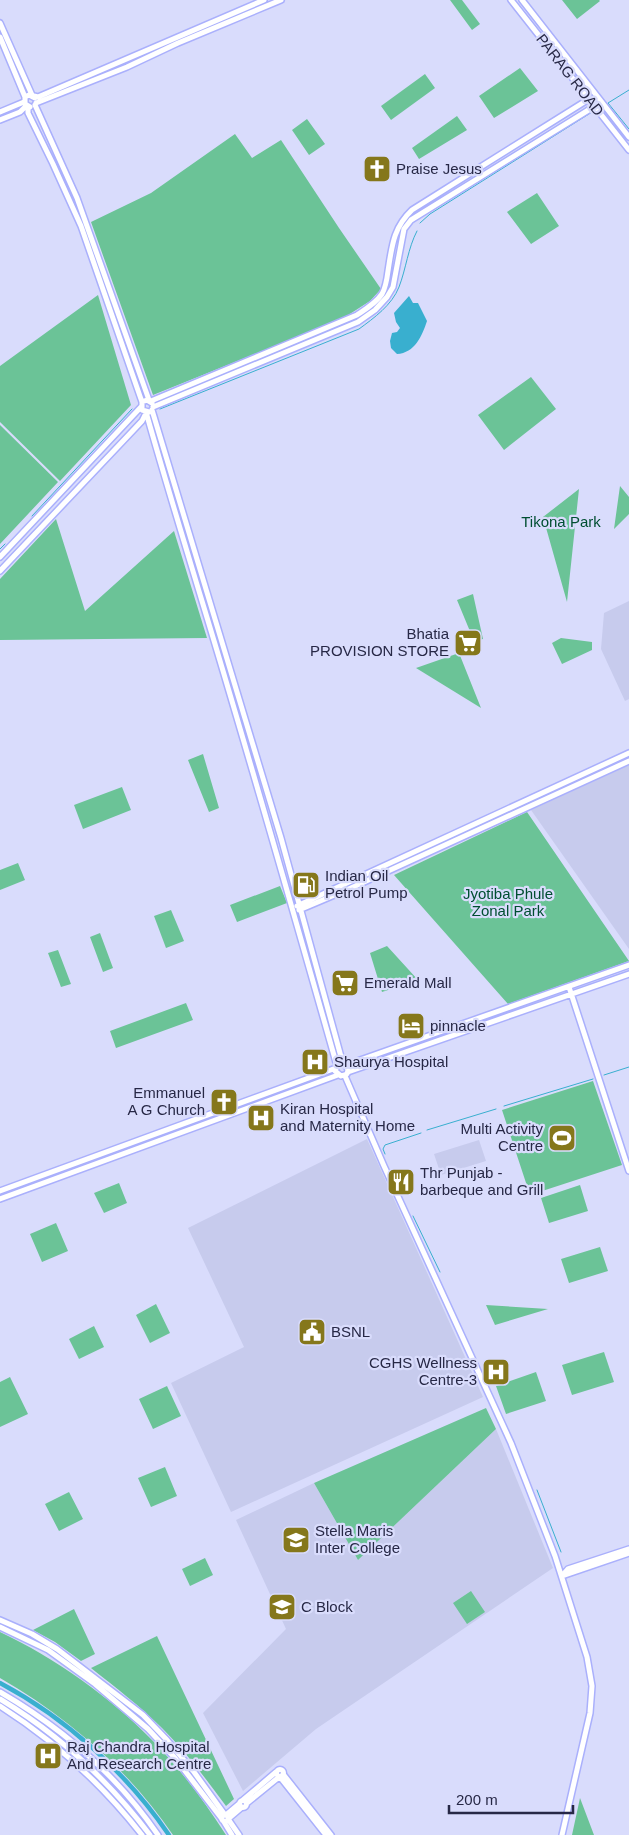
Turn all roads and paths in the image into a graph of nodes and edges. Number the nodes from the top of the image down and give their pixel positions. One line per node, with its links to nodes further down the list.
1 (264, 0): 7 (street)
2 (281, 0): 10 (street)
3 (511, 0): 8 (street, PARAG ROAD)
4 (522, 0): 11 (street, PARAG ROAD)
5 (0, 23): 7 (street)
6 (0, 37): 9 (street)
7 (33, 96): 9 (street); 10 (street)
8 (589, 99): 12 (street, PARAG ROAD); 18 (street)
9 (26, 103): 10 (street); 13 (street); 14 (street); 17 (street)
10 (35, 104): 18 (street)
11 (605, 106): 12 (street); 15 (street, PARAG ROAD)
12 (597, 109): 16 (street, PARAG ROAD); 18 (street)
13 (0, 112)
14 (0, 120)
15 (629, 137)
16 (629, 150)
17 (142, 405): 18 (street); 18 (street); 19 (street)
18 (150, 407): 20 (street); 25 (street); 26 (street)
19 (0, 557)
20 (0, 571)
21 (629, 753): 23 (street)
22 (629, 760): 24 (street)
23 (344, 884): 24 (street); 25 (street)
24 (346, 890): 27 (street)
25 (299, 904): 26 (street); 27 (street)
26 (293, 910): 27 (street); 33 (street)
27 (301, 910): 32 (street)
28 (629, 966): 30 (street)
29 (629, 974): 31 (street)
30 (569, 986): 31 (street); 32 (street)
31 (572, 994): 34 (street); 36 (street)
32 (344, 1065): 33 (street); 34 (street)
33 (336, 1067): 35 (street); 37 (street)
34 (346, 1074): 35 (street); 41 (street)
35 (338, 1075): 38 (street)
36 (629, 1171)
37 (0, 1192)
38 (0, 1199)
39 (629, 1549): 41 (street)
40 (629, 1553): 41 (street)
41 (562, 1576): 56 (street)
42 (0, 1620): 48 (street)
43 (0, 1627): 48 (street)
44 (0, 1692): 51 (street)
45 (0, 1700): 50 (street)
46 (0, 1706): 49 (street)
47 (280, 1775): 48 (street); 54 (street); 55 (street)
48 (225, 1818): 52 (street); 53 (street)
49 (142, 1835)
50 (150, 1835)
51 (158, 1835)
52 (232, 1835)
53 (239, 1835)
54 (326, 1835)
55 (331, 1835)
56 (562, 1835)

